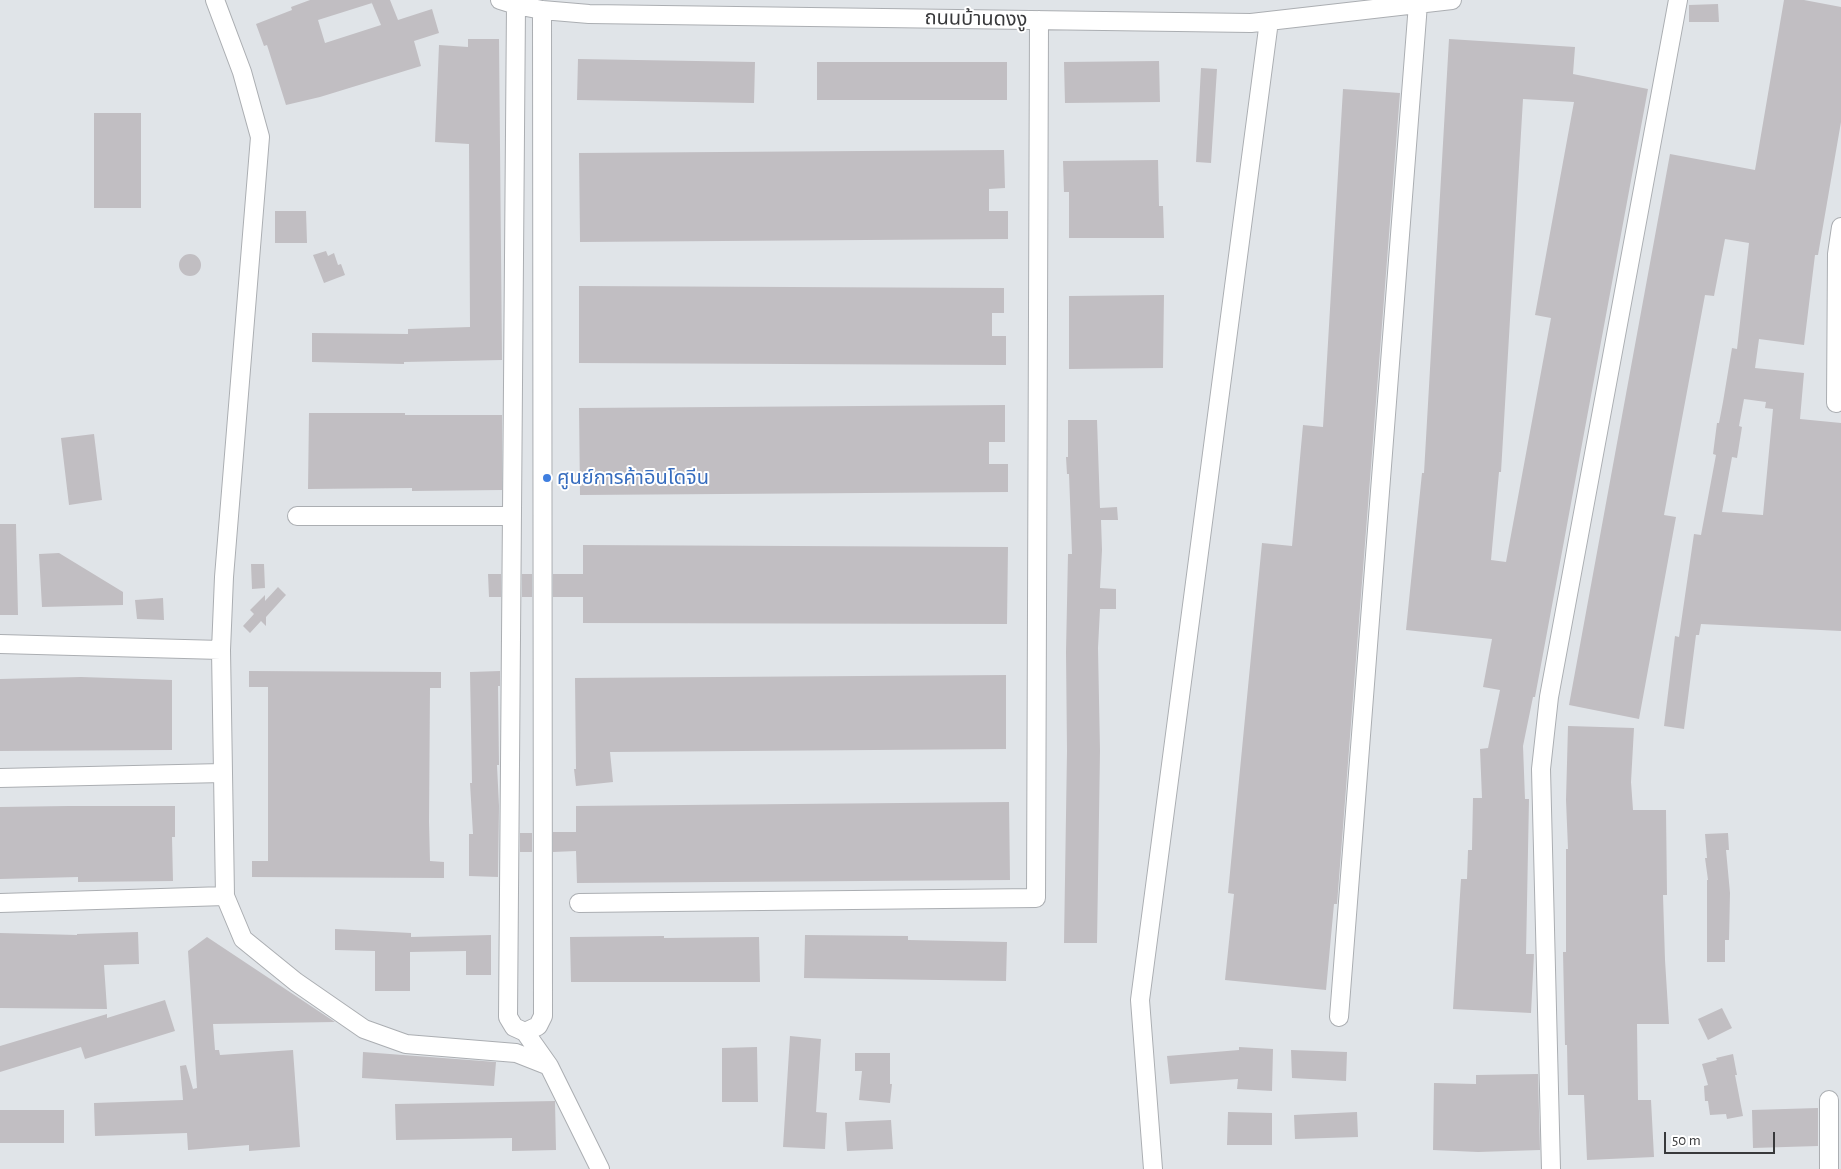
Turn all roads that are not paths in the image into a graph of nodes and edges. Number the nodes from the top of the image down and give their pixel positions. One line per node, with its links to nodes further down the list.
1 (215, 0): 14 (street)
2 (1452, 0): 5 (street, ถนนบ้านดงงู)
3 (1678, 0): 26 (street)
4 (508, 3): 6 (street, ถนนบ้านดงงู); 12 (street)
5 (1418, 4): 8 (street, ถนนบ้านดงงู); 20 (street)
6 (542, 10): 7 (street, ถนนบ้านดงงู); 21 (street)
7 (1039, 20): 8 (street, ถนนบ้านดงงู); 19 (street)
8 (1269, 20): 25 (street)
9 (1841, 227): 10 (street)
10 (1836, 403)
11 (297, 516): 12 (street)
12 (512, 516): 21 (street)
13 (0, 644): 14 (street)
14 (221, 650): 15 (street)
15 (223, 773): 16 (street); 17 (street)
16 (0, 778)
17 (225, 896): 18 (street); 22 (street)
18 (0, 903)
19 (579, 903)
20 (1339, 1017)
21 (525, 1032): 22 (street)
22 (549, 1066): 24 (street)
23 (1830, 1100): 27 (street)
24 (600, 1169)
25 (1153, 1169)
26 (1551, 1169)
27 (1829, 1169)

